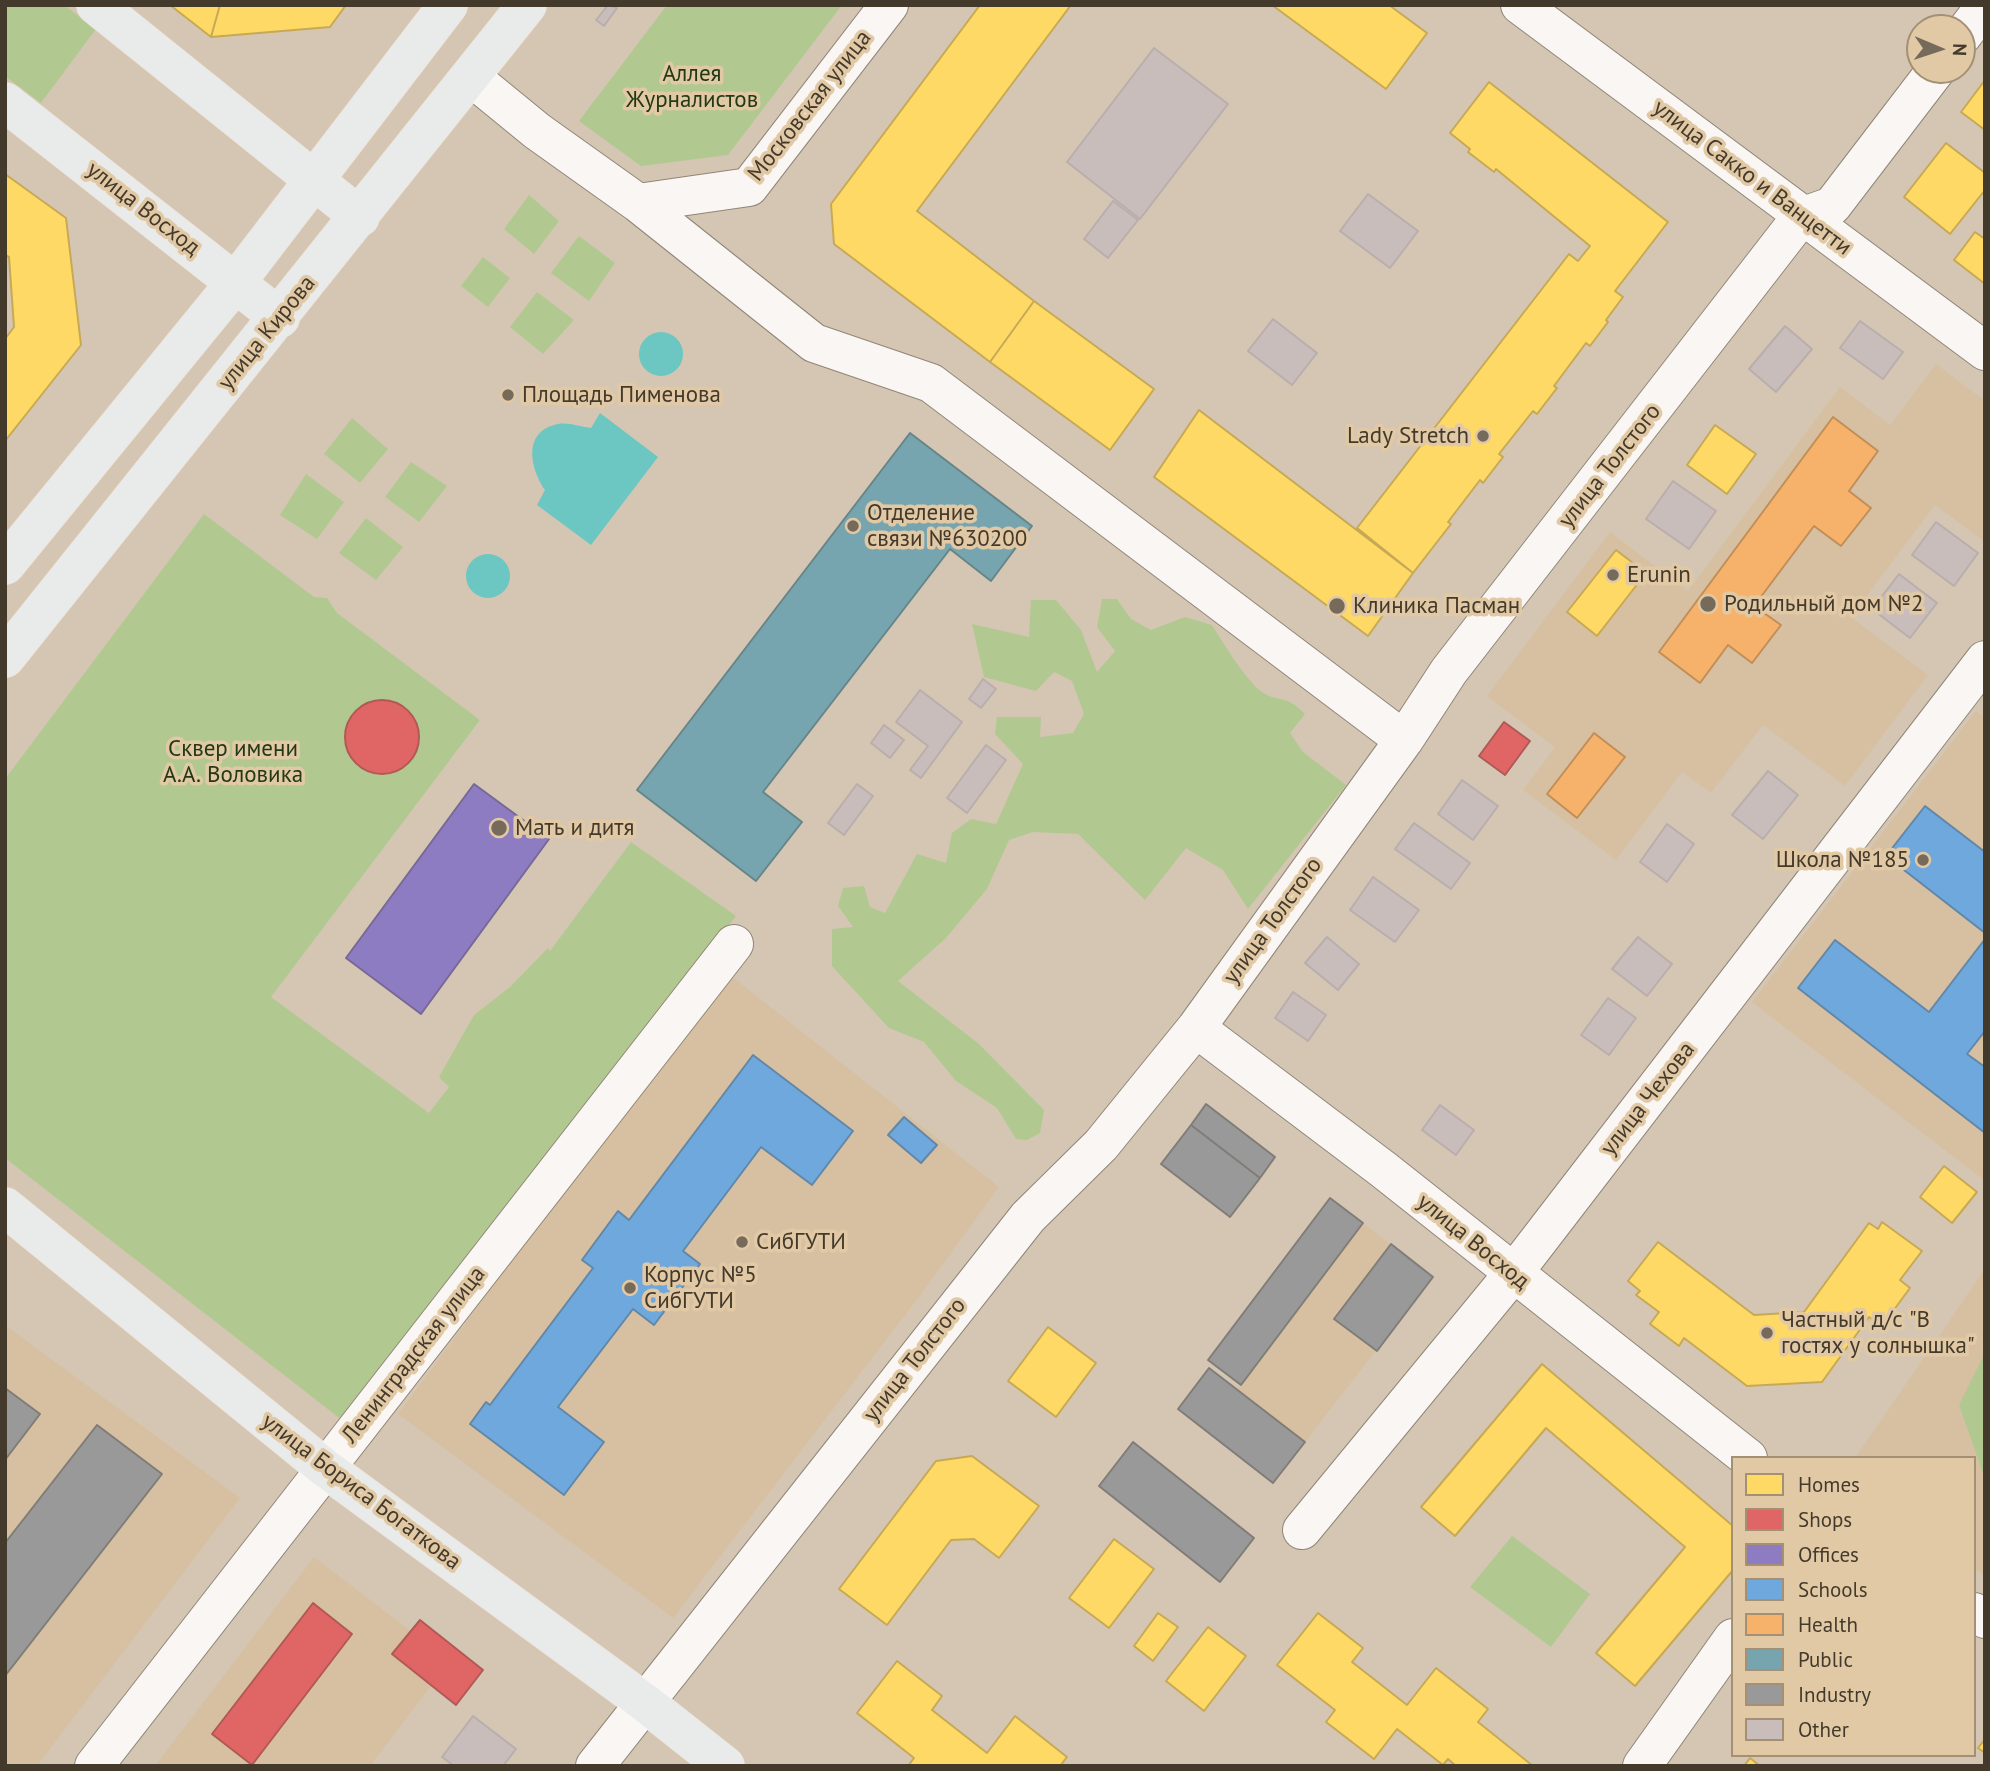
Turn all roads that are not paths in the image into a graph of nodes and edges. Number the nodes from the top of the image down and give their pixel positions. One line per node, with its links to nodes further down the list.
1 (96, 5): 9 (main road)
2 (448, 5): 9 (main road)
3 (527, 5): 6 (main road, улица Кирова)
4 (889, 5): 10 (street, Московская улица)
5 (1520, 5): 12 (street, улица Сакко и Ванцетти)
6 (471, 77): 10 (street); 11 (main road, улица Кирова)
7 (1925, 84): 12 (street)
8 (5, 102): 13 (main road, улица Восход)
9 (313, 180): 11 (main road); 13 (main road)
10 (638, 203): 19 (street)
11 (360, 217): 14 (main road, улица Кирова)
12 (1801, 217): 15 (street, улица Сакко и Ванцетти); 19 (street, улица Толстого)
13 (236, 282): 14 (main road, улица Восход); 16 (main road)
14 (280, 317): 17 (main road, улица Кирова)
15 (1985, 351)
16 (5, 565)
17 (5, 658)
18 (1985, 660): 23 (street, улица Чехова)
19 (1404, 740): 21 (street, улица Толстого)
20 (734, 944): 25 (street, Ленинградская улица)
21 (1196, 1028): 23 (street, улица Восход); 28 (street, улица Толстого)
22 (5, 1207): 25 (main road, улица Бориса Богаткова)
23 (1512, 1275): 24 (street, улица Восход); 26 (street, улица Чехова)
24 (1745, 1456)
25 (325, 1468): 28 (main road, улица Бориса Богаткова); 29 (street, Ленинградская улица)
26 (1302, 1530)
27 (1731, 1641): 32 (street)
28 (644, 1702): 30 (street, улица Толстого); 31 (main road, улица Бориса Богаткова)
29 (94, 1766)
30 (595, 1766)
31 (725, 1766)
32 (1642, 1766)

